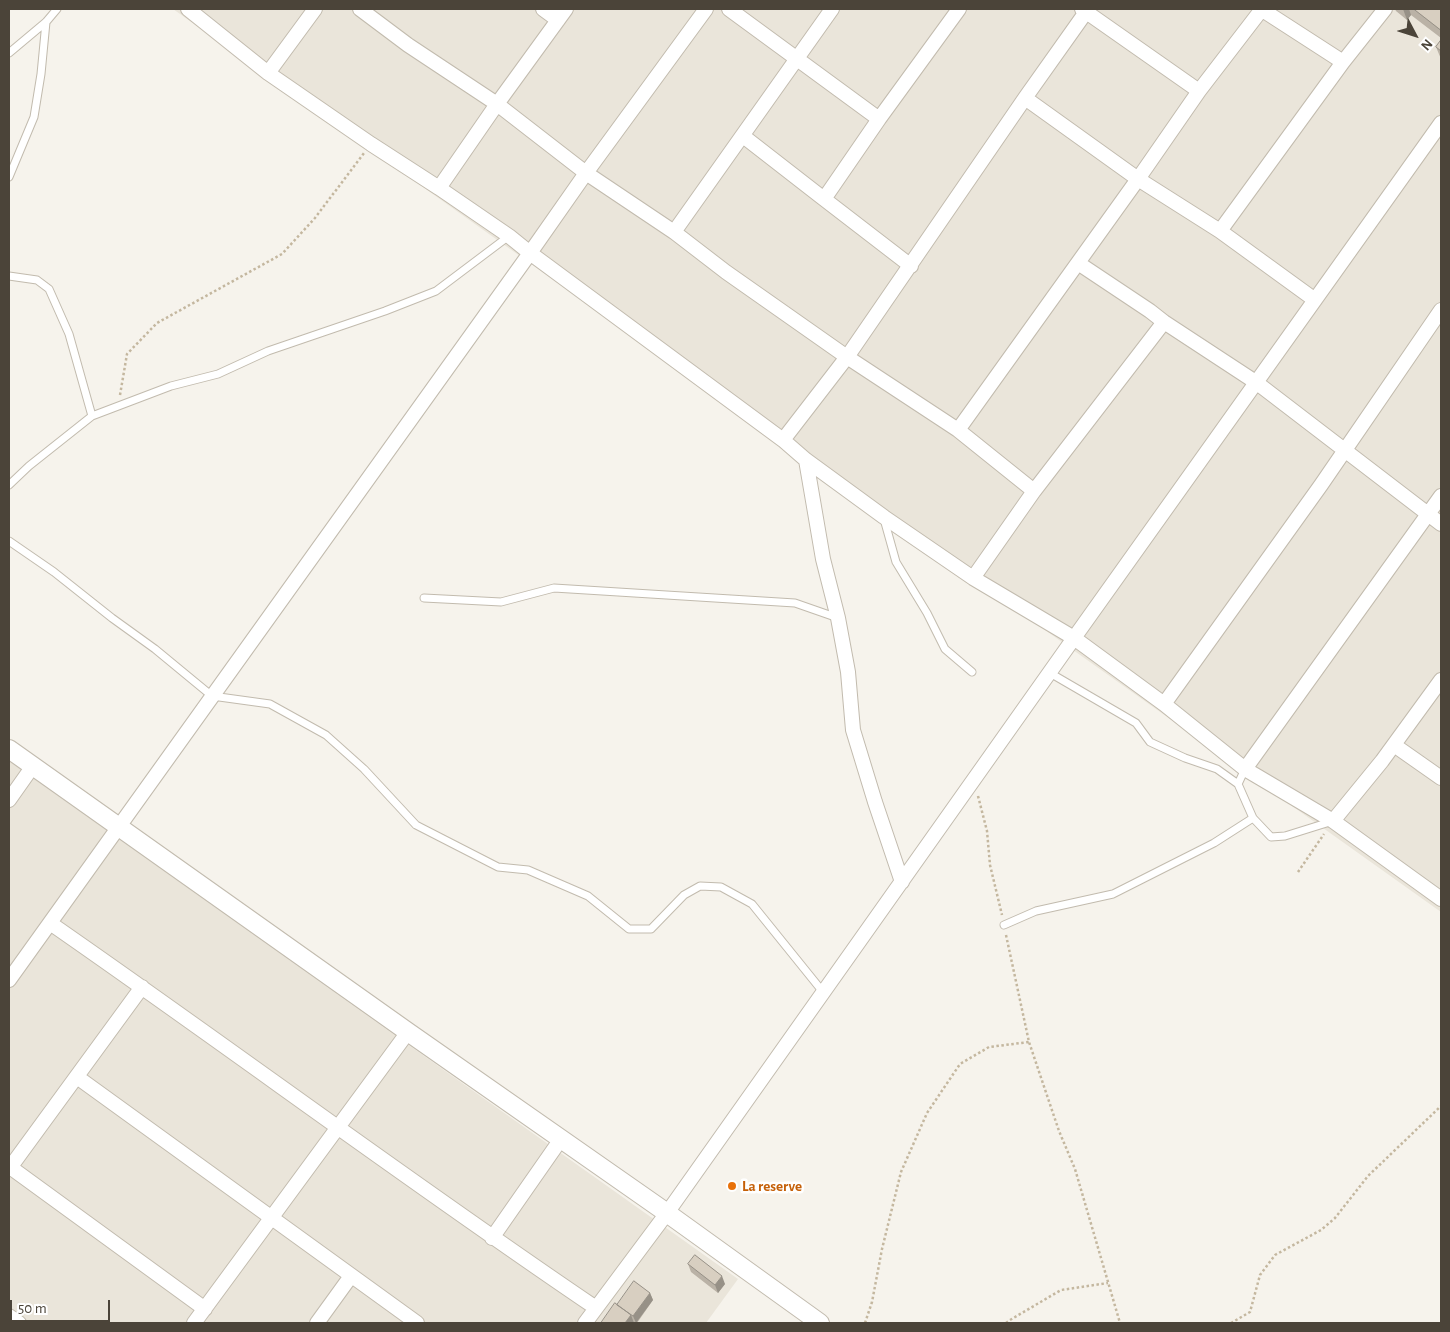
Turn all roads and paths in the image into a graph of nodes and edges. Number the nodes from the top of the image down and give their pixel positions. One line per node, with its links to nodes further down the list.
1 (57, 9): 14 (lane)
2 (188, 9): 18 (street)
3 (315, 9): 18 (street)
4 (360, 9): 21 (street)
5 (543, 9): 13 (street)
6 (706, 9): 26 (street)
7 (729, 9): 16 (street)
8 (832, 9): 16 (street)
9 (960, 9): 22 (street)
10 (1262, 9): 17 (street); 19 (street)
11 (1385, 9): 17 (street)
12 (1084, 10): 19 (street); 20 (street)
13 (562, 14): 21 (street)
14 (46, 22): 15 (lane); 27 (lane)
15 (9, 52)
16 (797, 59): 22 (street); 24 (street)
17 (1343, 62): 31 (street)
18 (268, 73): 25 (street)
19 (1199, 90): 28 (street)
20 (1025, 98): 28 (street); 36 (street)
21 (497, 104): 26 (street); 29 (street)
22 (879, 119): 30 (street)
23 (1440, 129): 38 (street)
24 (743, 136): 30 (street); 32 (street)
25 (371, 144): 29 (street); 43 (path)
26 (586, 173): 32 (street); 34 (street)
27 (9, 177)
28 (1138, 179): 31 (street); 35 (street)
29 (439, 188): 33 (street)
30 (824, 200): 36 (street)
31 (1220, 231): 38 (street)
32 (674, 232): 41 (street)
33 (509, 236): 34 (street); 43 (lane)
34 (530, 253): 46 (street); 63 (street)
35 (1078, 263): 40 (street); 45 (street)
36 (910, 266): 41 (street)
37 (9, 276): 44 (lane)
38 (1316, 300): 42 (street)
39 (1441, 310): 47 (street)
40 (1164, 322): 42 (street); 50 (street)
41 (848, 357): 45 (street); 46 (street)
42 (1257, 383): 47 (street); 59 (street)
43 (118, 406): 44 (lane)
44 (92, 416): 49 (lane)
45 (958, 430): 50 (street)
46 (783, 440): 48 (street)
47 (1345, 450): 52 (street); 64 (street)
48 (806, 460): 53 (street); 58 (street)
49 (9, 485)
50 (1034, 491): 56 (street)
51 (1441, 496): 52 (street)
52 (1428, 514): 54 (street); 68 (street)
53 (884, 517): 56 (street); 60 (lane)
54 (1441, 524)
55 (9, 541): 63 (lane)
56 (973, 578): 59 (street)
57 (424, 598): 58 (lane)
58 (838, 618): 77 (street)
59 (1074, 638): 61 (street); 64 (street)
60 (972, 672)
61 (1050, 673): 70 (street); 71 (lane)
62 (1441, 680): 65 (street)
63 (212, 696): 75 (street); 83 (lane)
64 (1164, 704): 68 (street)
65 (1394, 745): 69 (street); 74 (street)
66 (9, 749): 67 (street)
67 (33, 766): 72 (street); 75 (street)
68 (1245, 769): 71 (lane); 74 (street)
69 (1441, 778)
70 (973, 783): 77 (street); 80 (path)
71 (1238, 784): 73 (lane)
72 (9, 800)
73 (1253, 818): 74 (lane); 80 (lane)
74 (1333, 821): 76 (path); 78 (street)
75 (118, 826): 79 (street); 84 (street)
76 (1298, 872)
77 (902, 882): 83 (street)
78 (1441, 899)
79 (50, 923): 81 (street); 82 (street)
80 (1004, 925): 85 (path)
81 (9, 980)
82 (142, 987): 86 (street); 88 (street)
83 (824, 993): 91 (street)
84 (408, 1032): 88 (street); 89 (street)
85 (1029, 1042): 95 (path); 105 (path)
86 (77, 1077): 90 (street); 92 (street)
87 (1441, 1106): 108 (path)
88 (337, 1127): 92 (street); 93 (street)
89 (561, 1139): 91 (street); 93 (street)
90 (10, 1168): 97 (street)
91 (667, 1213): 96 (street); 104 (street)
92 (271, 1218): 94 (street); 97 (street)
93 (492, 1238): 96 (street)
94 (352, 1276): 101 (street); 102 (street)
95 (1108, 1283): 106 (path); 107 (path)
96 (596, 1308): 103 (street)
97 (205, 1309): 100 (street)
98 (9, 1316): 99 (street)
99 (19, 1323)
100 (194, 1323)
101 (317, 1323)
102 (417, 1323)
103 (585, 1323)
104 (820, 1323)
105 (865, 1323)
106 (1006, 1323)
107 (1120, 1323)
108 (1231, 1323)

